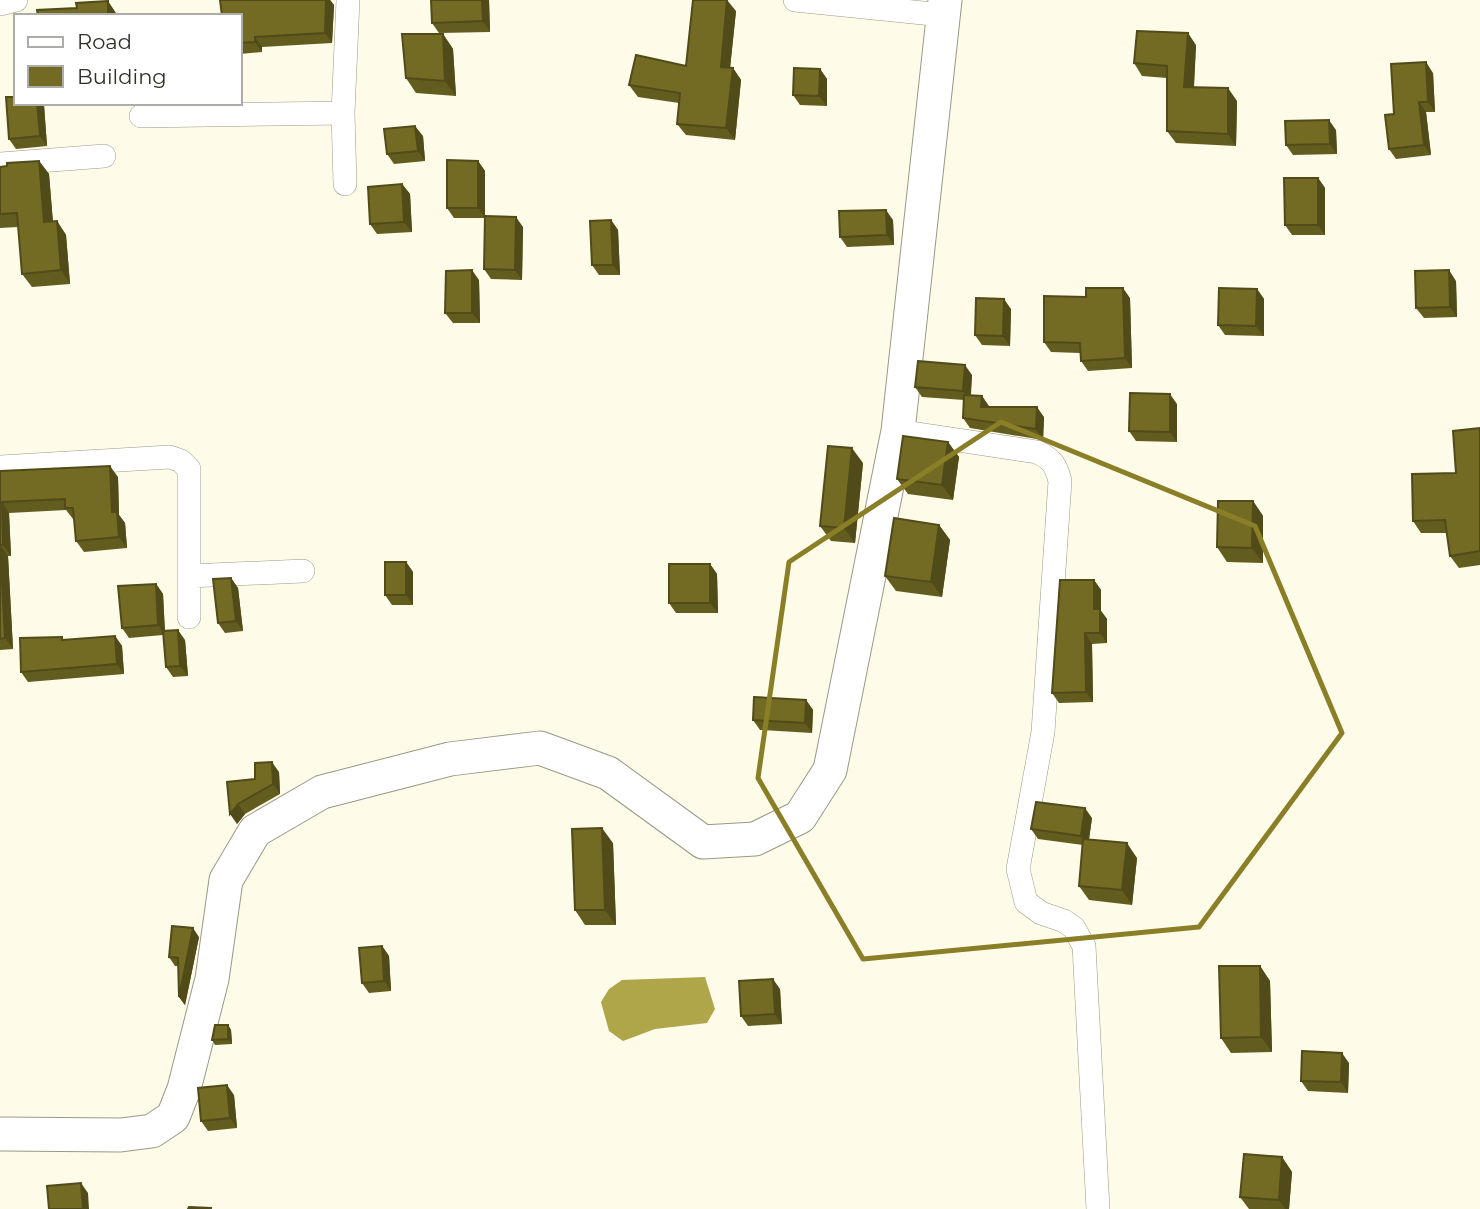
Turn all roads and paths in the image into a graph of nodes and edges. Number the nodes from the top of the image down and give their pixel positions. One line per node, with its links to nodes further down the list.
1 (16, 0): 4 (street)
2 (348, 0): 6 (street)
3 (794, 0): 5 (street)
4 (0, 4)
5 (944, 7): 11 (main road)
6 (343, 113): 7 (street); 10 (street)
7 (141, 116)
8 (104, 156): 9 (street)
9 (0, 164)
10 (345, 184)
11 (898, 430): 16 (main road); 17 (street)
12 (0, 467): 14 (street)
13 (303, 571): 14 (street)
14 (189, 576): 15 (street)
15 (189, 617)
16 (0, 1134)
17 (1098, 1209)

